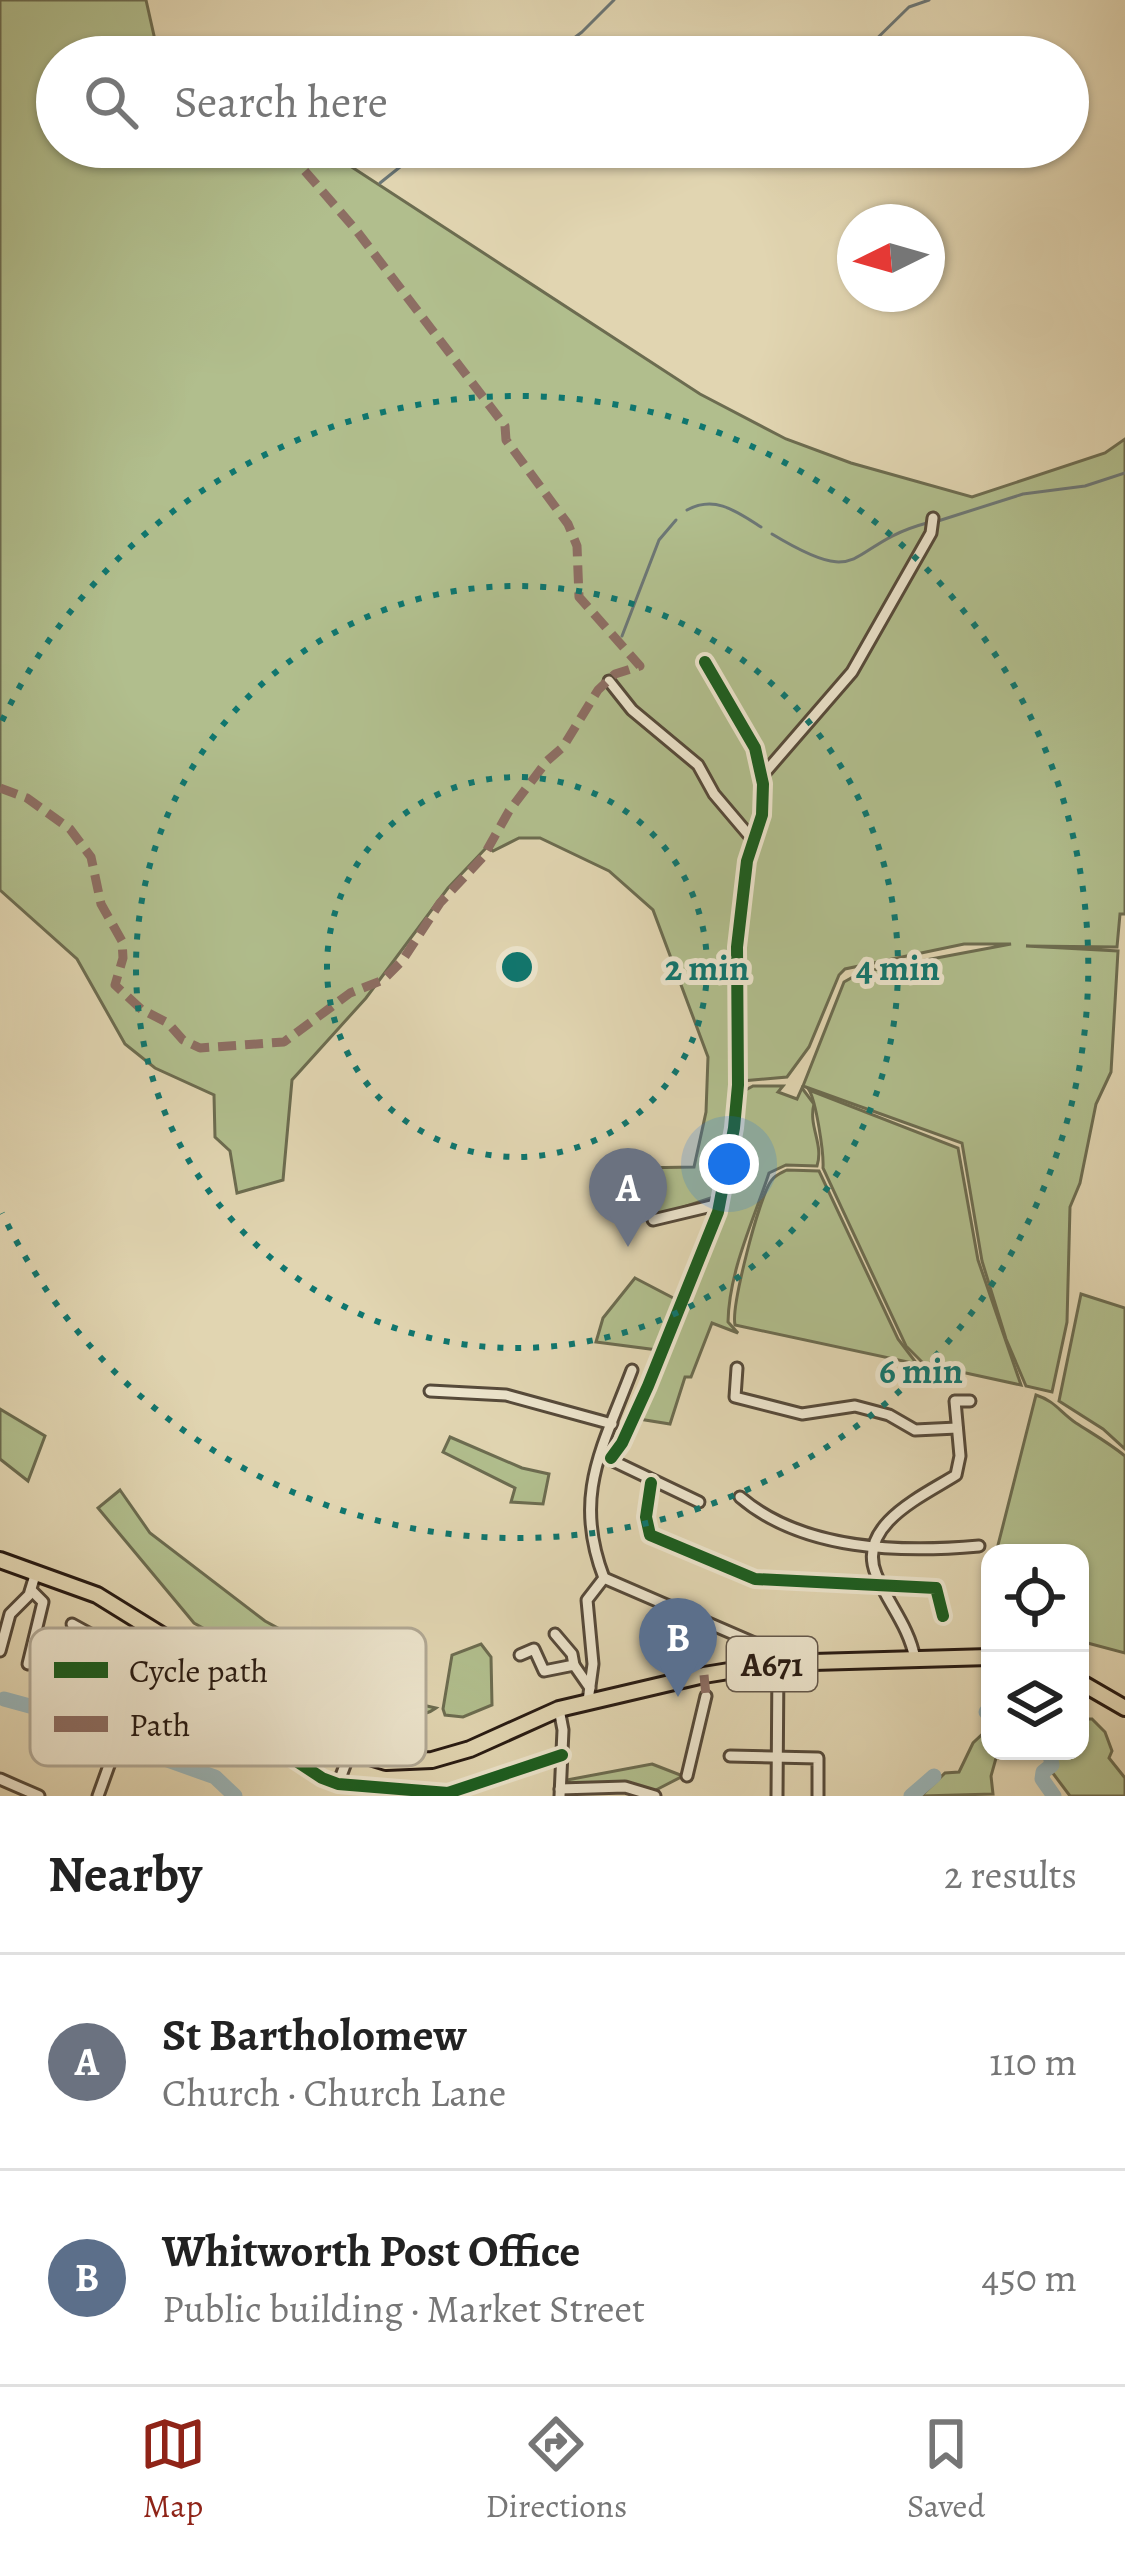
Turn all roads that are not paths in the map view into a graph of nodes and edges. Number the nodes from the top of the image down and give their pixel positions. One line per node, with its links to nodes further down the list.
1 (933, 518): 4 (street)
2 (705, 662): 4 (street)
3 (609, 681): 5 (street)
4 (762, 776): 5 (street)
5 (753, 840): 6 (street)
6 (720, 1204): 7 (street); 14 (street)
7 (653, 1220)
8 (737, 1368): 13 (street)
9 (632, 1370): 12 (street)
10 (430, 1391): 12 (street)
11 (970, 1401): 13 (street)
12 (612, 1424): 14 (street)
13 (957, 1428): 18 (street)
14 (605, 1458): 15 (street); 22 (street)
15 (651, 1483): 17 (street); 23 (street)
16 (740, 1497): 18 (street)
17 (699, 1502)
18 (872, 1546): 19 (street); 23 (street)
19 (980, 1546)
20 (0, 1560): 21 (main road, A671)
21 (36, 1572): 24 (street); 29 (main road, A671)
22 (604, 1578): 36 (street); 40 (street)
23 (883, 1586): 25 (street); 35 (street)
24 (31, 1591): 27 (street); 31 (street)
25 (943, 1616)
26 (72, 1624): 28 (street)
27 (37, 1628)
28 (79, 1628)
29 (146, 1628)
30 (555, 1634): 38 (street)
31 (1, 1648)
32 (520, 1655): 38 (street)
33 (30, 1656): 37 (street)
34 (981, 1657): 35 (main road, A671)
35 (915, 1659): 36 (main road, A671)
36 (778, 1663): 40 (main road, A671); 46 (street)
37 (28, 1664)
38 (574, 1665): 40 (street)
39 (1089, 1686): 42 (main road)
40 (589, 1695): 43 (main road, A671)
41 (706, 1696): 51 (street)
42 (1122, 1703)
43 (559, 1709): 44 (street); 47 (main road, A671)
44 (562, 1755): 53 (street); 54 (street)
45 (730, 1756): 46 (street)
46 (778, 1757): 58 (street); 59 (street)
47 (426, 1760)
48 (109, 1766): 56 (street)
49 (304, 1766): 53 (street)
50 (345, 1766): 53 (street)
51 (688, 1776)
52 (0, 1779): 55 (street)
53 (338, 1784)
54 (560, 1793): 57 (street)
55 (39, 1796)
56 (98, 1796)
57 (655, 1796)
58 (777, 1796)
59 (818, 1796)

